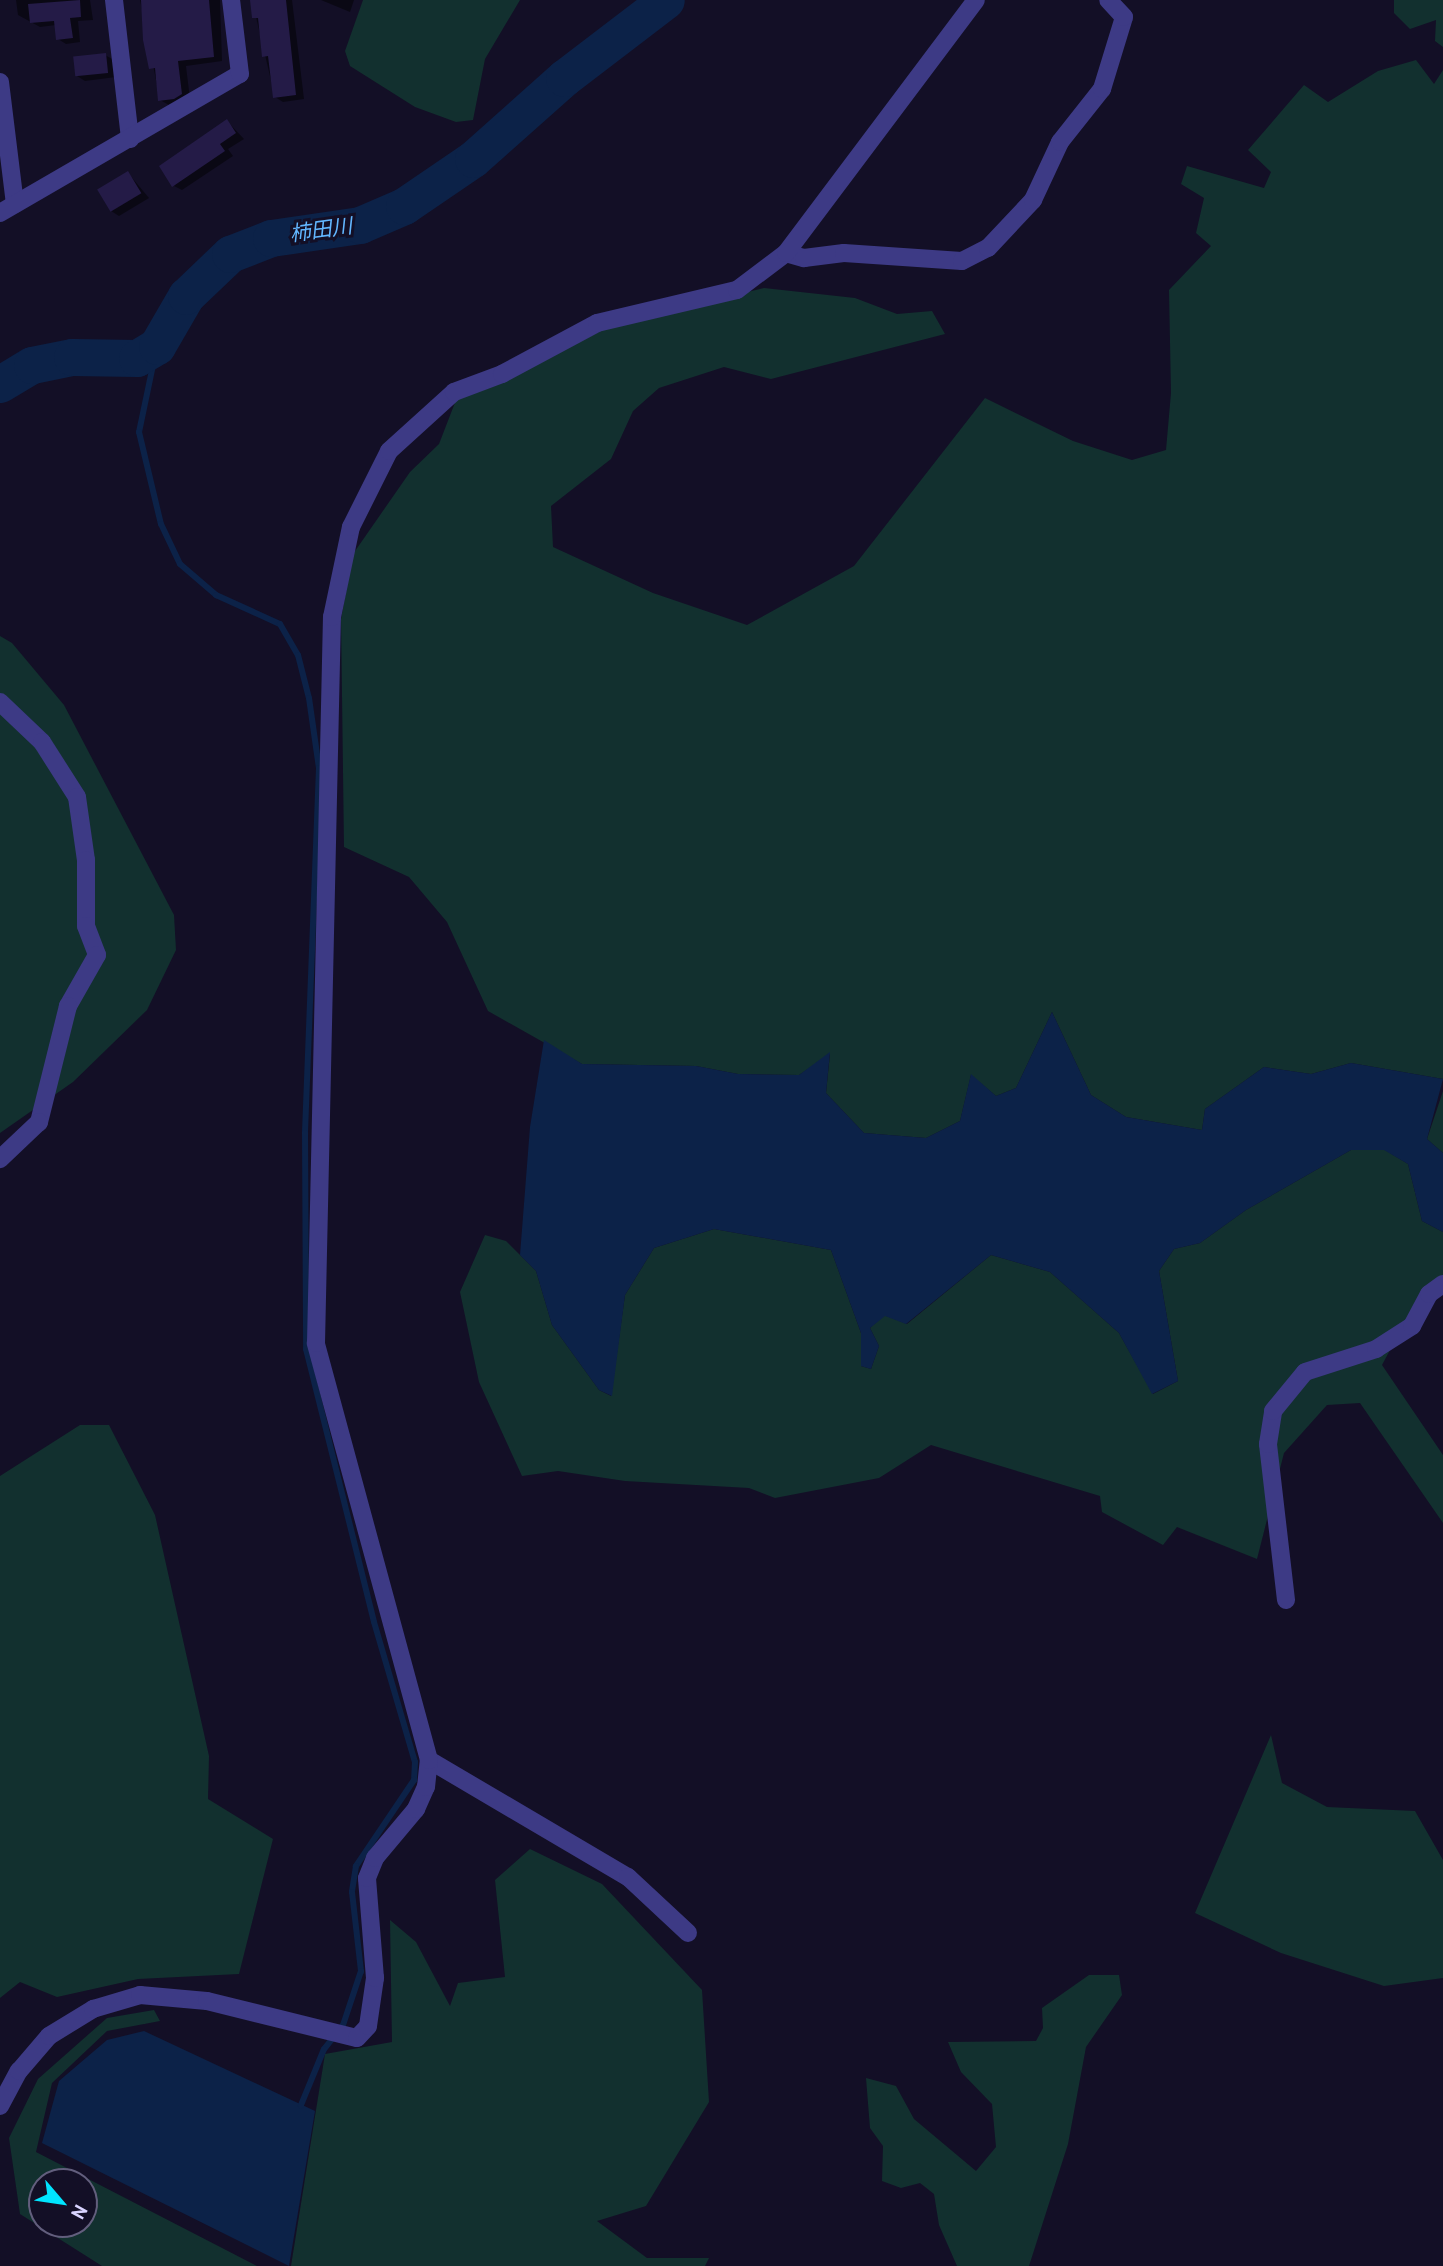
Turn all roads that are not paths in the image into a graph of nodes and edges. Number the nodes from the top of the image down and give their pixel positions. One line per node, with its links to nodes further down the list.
1 (114, 0): 6 (street)
2 (231, 0): 6 (street)
3 (976, 0): 8 (street)
4 (1108, 0): 8 (street)
5 (0, 82): 7 (street)
6 (130, 139): 7 (street)
7 (8, 208)
8 (786, 253): 13 (street)
9 (0, 702): 10 (street)
10 (0, 1159)
11 (1443, 1284): 12 (street)
12 (1286, 1600)
13 (429, 1760): 14 (street); 15 (street)
14 (688, 1933)
15 (0, 2106)

